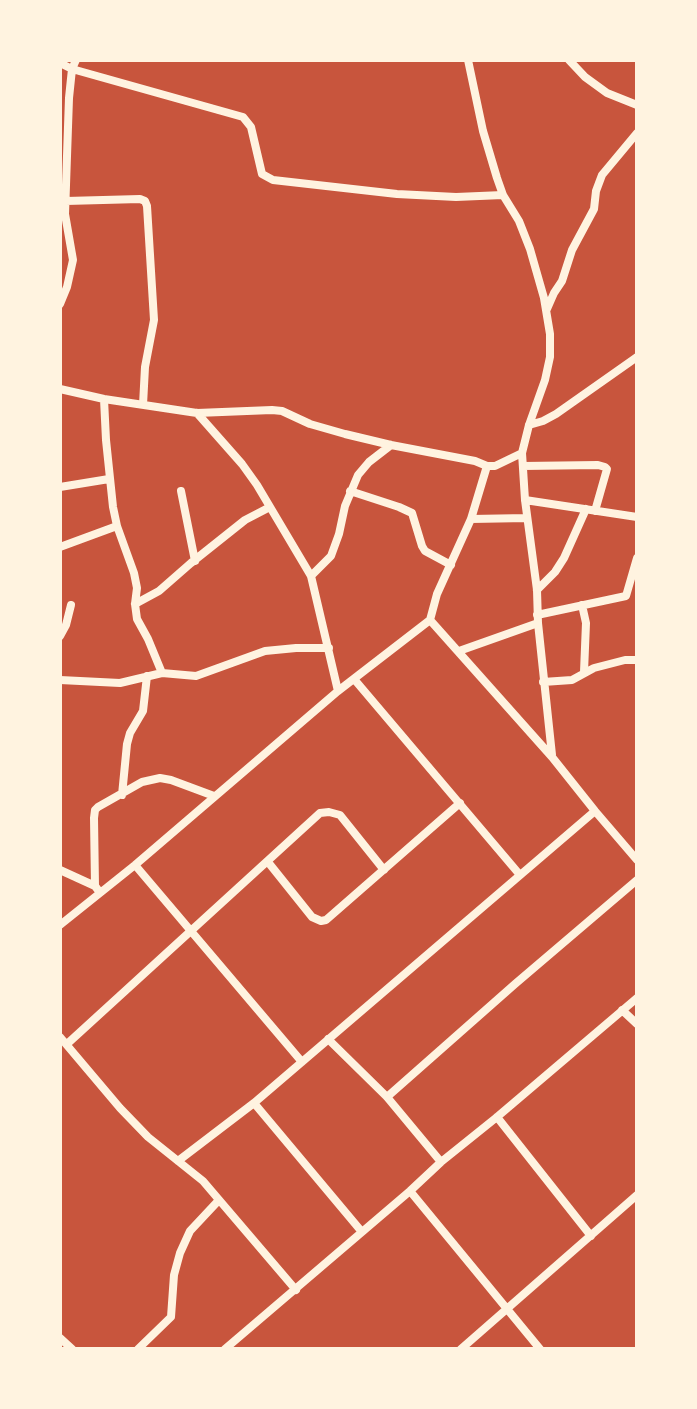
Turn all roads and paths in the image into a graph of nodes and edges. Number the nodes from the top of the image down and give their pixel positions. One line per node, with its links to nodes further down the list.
1 (468, 60): 7 (street)
2 (569, 60): 5 (street)
3 (60, 63): 4 (street)
4 (74, 64): 7 (street); 8 (street)
5 (637, 105)
6 (637, 133): 10 (street)
7 (503, 195): 10 (street)
8 (66, 201): 9 (street); 14 (street)
9 (60, 304)
10 (547, 310): 16 (street)
11 (637, 357): 16 (street)
12 (60, 389): 13 (street)
13 (104, 399): 14 (street); 21 (street)
14 (143, 405): 15 (street)
15 (197, 413): 17 (street); 26 (street)
16 (529, 425): 18 (street)
17 (391, 445): 19 (street); 24 (street)
18 (522, 453): 19 (street); 20 (street)
19 (487, 466): 30 (street)
20 (523, 466): 25 (street); 27 (street)
21 (109, 479): 22 (street); 31 (street)
22 (60, 487)
23 (181, 491): 34 (street)
24 (350, 491): 35 (street); 36 (street)
25 (525, 500): 27 (street); 29 (street)
26 (270, 507): 34 (street); 36 (street)
27 (591, 510): 28 (street); 37 (street)
28 (637, 517)
29 (527, 518): 30 (street); 37 (street)
30 (471, 519): 35 (street)
31 (117, 526): 32 (street); 40 (street)
32 (60, 547)
33 (637, 558): 38 (street)
34 (195, 561): 40 (street)
35 (451, 565): 44 (street)
36 (311, 576): 46 (street)
37 (537, 590): 43 (street)
38 (626, 596): 39 (street); 42 (street)
39 (637, 598)
40 (135, 604): 50 (street)
41 (71, 605): 45 (street)
42 (582, 605): 43 (street); 49 (street)
43 (538, 619): 47 (street); 54 (street)
44 (430, 620): 47 (street); 52 (street)
45 (60, 636)
46 (329, 648): 50 (street); 55 (street)
47 (459, 651): 56 (street)
48 (637, 660): 49 (street)
49 (584, 672): 54 (street)
50 (162, 673): 51 (street)
51 (147, 676): 53 (street); 57 (street)
52 (354, 679): 55 (street); 59 (street)
53 (60, 680)
54 (543, 682): 56 (street)
55 (338, 691): 58 (street)
56 (552, 757): 60 (street)
57 (122, 795): 58 (street); 68 (street)
58 (214, 796): 63 (street)
59 (460, 803): 65 (street); 66 (street)
60 (595, 811): 61 (street); 66 (street)
61 (637, 860)
62 (268, 862): 65 (street); 65 (street); 70 (street)
63 (135, 865): 68 (street); 70 (street)
64 (60, 870): 68 (street)
65 (384, 870)
66 (520, 875): 74 (street)
67 (637, 880): 77 (street)
68 (98, 889): 69 (street)
69 (60, 925)
70 (191, 930): 75 (street); 76 (street)
71 (637, 998): 72 (street)
72 (622, 1010): 73 (street); 79 (street)
73 (637, 1024)
74 (328, 1039): 76 (street); 77 (street)
75 (63, 1041): 80 (street)
76 (302, 1062): 78 (street)
77 (387, 1097): 81 (street)
78 (254, 1103): 80 (street); 85 (street)
79 (497, 1117): 81 (street); 86 (street)
80 (178, 1161): 84 (street)
81 (441, 1162): 82 (street)
82 (410, 1191): 85 (street); 88 (street)
83 (637, 1195): 86 (street)
84 (219, 1200): 87 (street); 91 (street)
85 (362, 1232): 87 (street)
86 (591, 1236): 88 (street)
87 (296, 1290): 92 (street)
88 (507, 1310): 93 (street); 94 (street)
89 (60, 1338): 90 (street)
90 (72, 1349)
91 (138, 1349)
92 (225, 1349)
93 (461, 1349)
94 (540, 1349)

